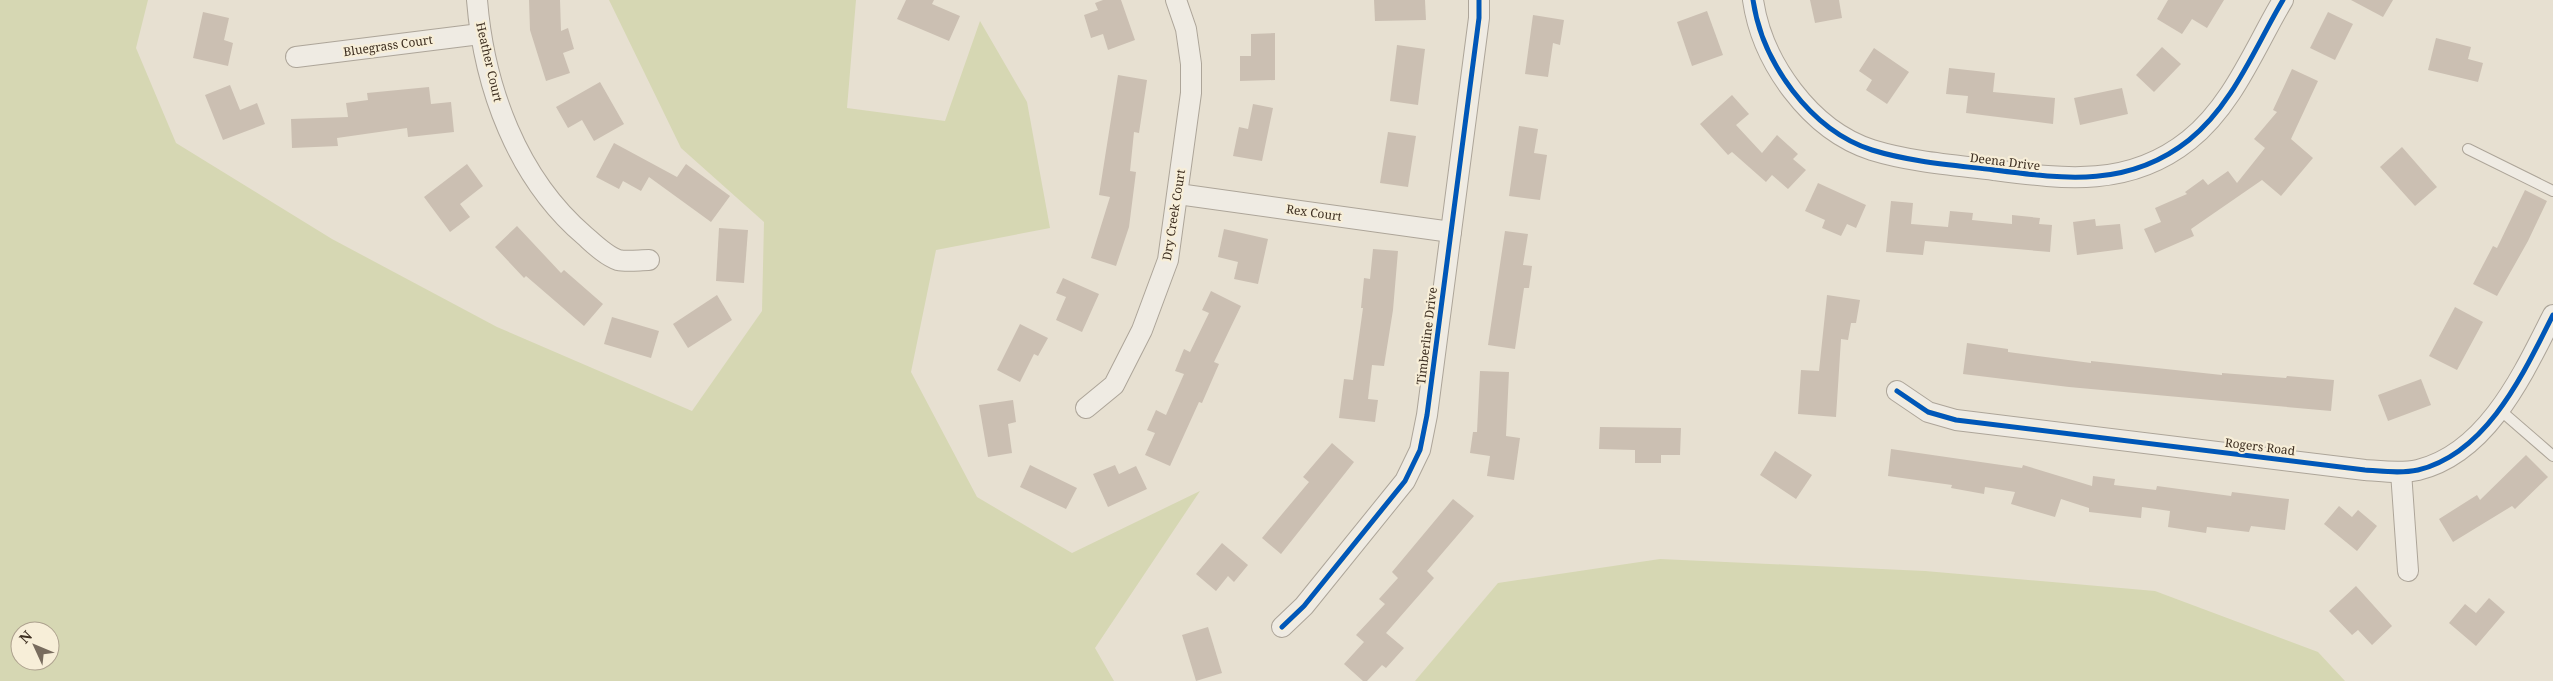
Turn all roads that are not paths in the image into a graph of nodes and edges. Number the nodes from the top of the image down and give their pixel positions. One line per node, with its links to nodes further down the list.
1 (477, 0): 6 (street, Heather Court)
2 (1176, 0): 10 (street, Dry Creek Court)
3 (1479, 0): 11 (street, Timberline Drive)
4 (1753, 0): 5 (street, Deena Drive)
5 (2283, 0)
6 (480, 34): 7 (street, Bluegrass Court); 12 (street, Heather Court)
7 (296, 57)
8 (2468, 149): 9 (lane)
9 (2553, 191)
10 (1178, 194): 11 (street, Rex Court); 15 (street, Dry Creek Court)
11 (1451, 232): 20 (street, Timberline Drive)
12 (649, 260)
13 (2553, 315): 16 (street, Rogers Road)
14 (1897, 391): 18 (street, Rogers Road)
15 (1086, 408)
16 (2500, 410): 17 (lane); 18 (street, Rogers Road)
17 (2553, 456)
18 (2401, 472): 19 (street)
19 (2408, 571)
20 (1282, 627)

